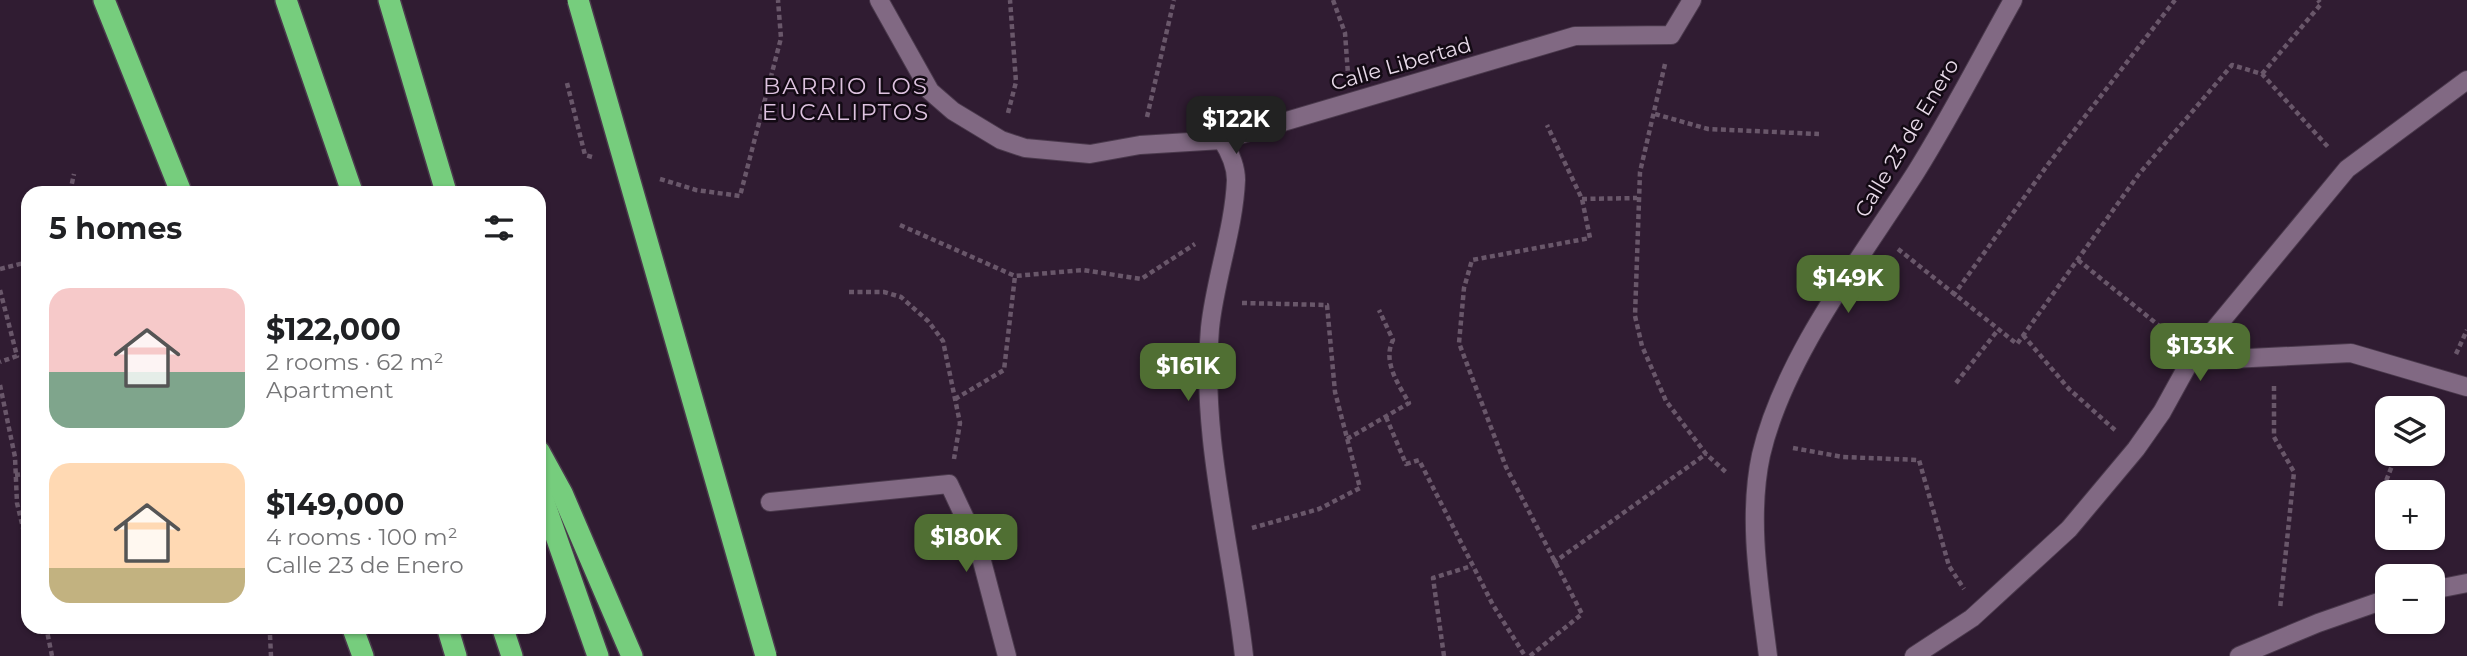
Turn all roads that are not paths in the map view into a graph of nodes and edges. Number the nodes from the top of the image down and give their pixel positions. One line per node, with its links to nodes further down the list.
1 (104, 0): 11 (highway)
2 (286, 0): 9 (highway)
3 (389, 0): 14 (highway)
4 (578, 0): 31 (highway, bridge)
5 (880, 0): 10 (street, Calle Libertad)
6 (1692, 0): 10 (street, Calle Libertad)
7 (2013, 0): 34 (street, Calle 23 de Enero)
8 (2467, 80): 15 (street)
9 (325, 114): 12 (highway); 13 (highway)
10 (1222, 140): 33 (street)
11 (179, 186)
12 (341, 186)
13 (350, 186)
14 (444, 186)
15 (2192, 358): 16 (street); 35 (street)
16 (2467, 387)
17 (546, 464): 30 (highway)
18 (770, 502): 32 (street)
19 (546, 508): 29 (highway)
20 (2467, 583): 21 (street)
21 (2445, 587)
22 (2375, 603): 36 (street)
23 (355, 634): 26 (highway)
24 (449, 634): 27 (highway)
25 (505, 634): 28 (highway)
26 (363, 656)
27 (456, 656)
28 (512, 656)
29 (598, 656)
30 (632, 656)
31 (766, 656)
32 (1007, 656)
33 (1244, 656)
34 (1768, 656)
35 (1914, 656)
36 (2239, 656)

